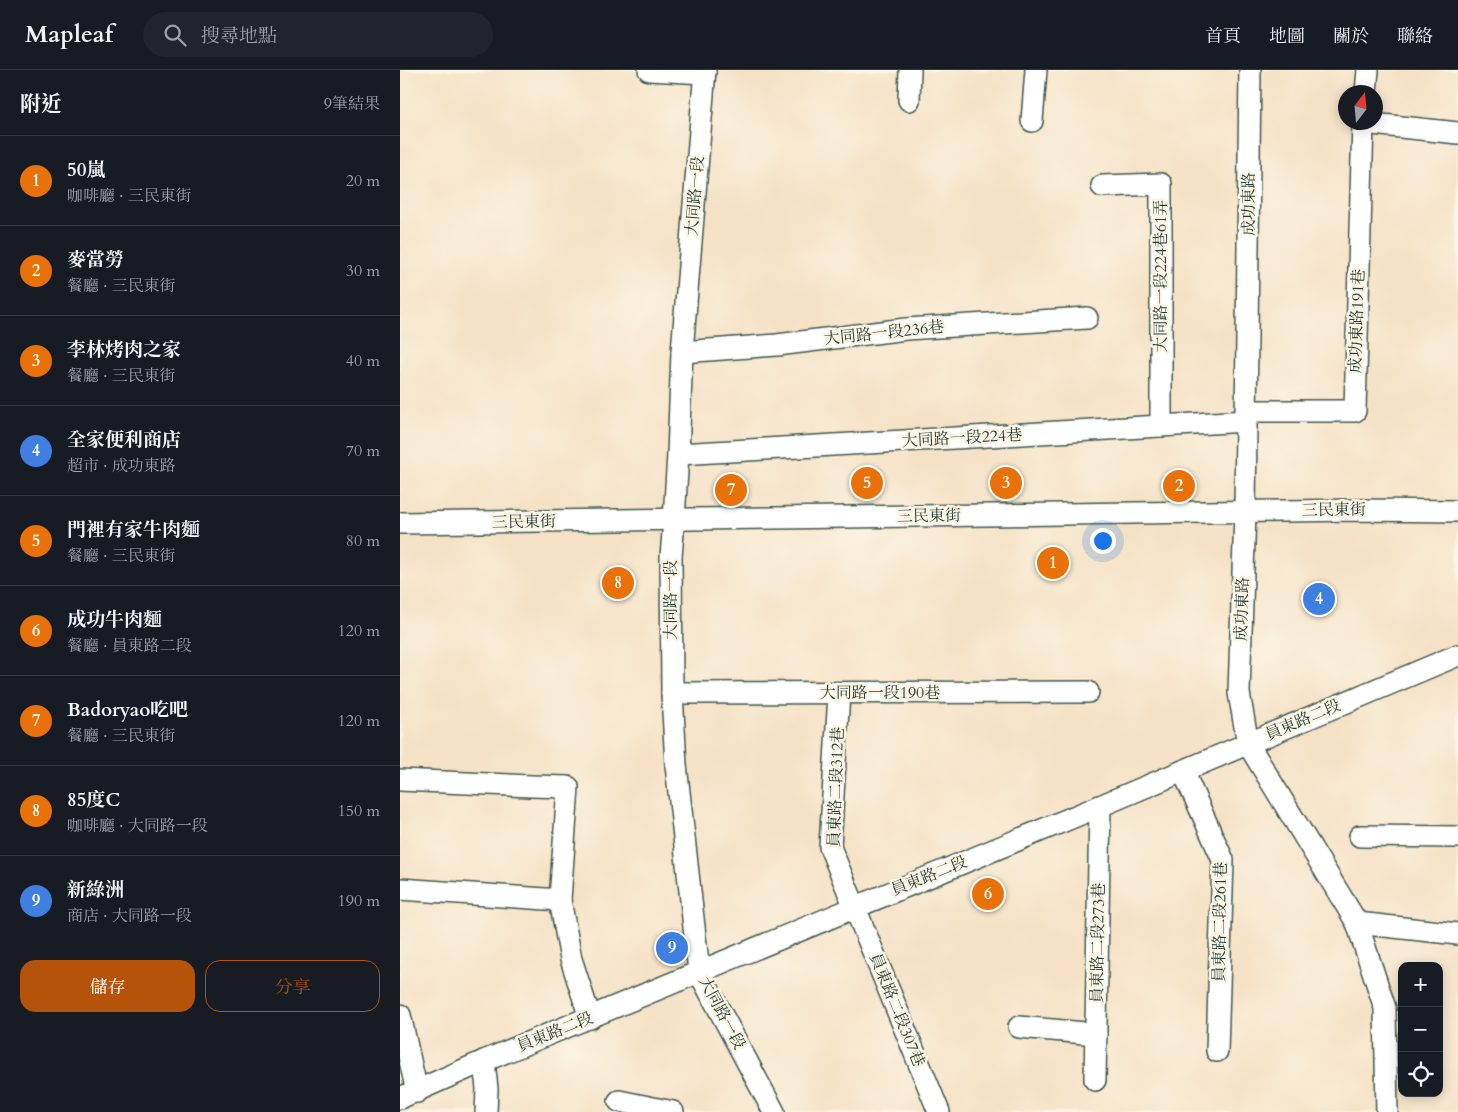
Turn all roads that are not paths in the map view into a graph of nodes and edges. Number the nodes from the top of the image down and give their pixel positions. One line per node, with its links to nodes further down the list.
1 (649, 70): 6 (street)
2 (910, 70): 8 (street)
3 (1036, 70): 9 (street)
4 (1250, 70): 16 (street, 成功東路)
5 (1368, 70): 7 (street)
6 (705, 72): 15 (street, 大同路一段)
7 (1367, 85)
8 (909, 100)
9 (1032, 121)
10 (1383, 125): 12 (street)
11 (1363, 130): 16 (street, 成功東路191巷)
12 (1458, 132)
13 (1102, 186): 17 (street, 大同路一段224巷61弄)
14 (1087, 318): 15 (street, 大同路一段236巷)
15 (682, 352): 18 (street, 大同路一段)
16 (1246, 416): 17 (street, 大同路一段224巷); 20 (street, 成功東路)
17 (1161, 426): 18 (street, 大同路一段224巷)
18 (678, 454): 21 (street, 大同路一段)
19 (1458, 511): 20 (street, 三民東街)
20 (1245, 512): 21 (street, 三民東街); 27 (street, 成功東路)
21 (674, 520): 22 (street, 三民東街); 25 (street, 大同路一段)
22 (400, 523)
23 (1458, 654): 27 (street, 員東路二段)
24 (1088, 692): 26 (street, 大同路一段190巷)
25 (672, 693): 26 (street, 大同路一段190巷); 38 (street, 大同路一段)
26 (839, 693): 35 (street, 員東路二段312巷)
27 (1248, 744): 28 (street, 員東路二段); 36 (street, 成功東路)
28 (1183, 770): 30 (street, 員東路二段); 43 (street, 員東路二段261巷)
29 (400, 780): 34 (street)
30 (1100, 806): 35 (street, 員東路二段); 42 (street, 員東路二段273巷)
31 (1360, 836): 32 (street)
32 (1458, 837)
33 (400, 889): 34 (street)
34 (560, 900): 40 (street)
35 (855, 907): 38 (street, 員東路二段); 51 (street, 員東路二段307巷)
36 (1357, 924): 37 (street); 52 (street, 成功東路)
37 (1458, 934)
38 (700, 972): 40 (street, 員東路二段); 50 (street, 大同路一段)
39 (400, 1015): 46 (street)
40 (590, 1018): 44 (street, 員東路二段)
41 (1019, 1027): 42 (street)
42 (1096, 1034): 45 (street, 員東路二段273巷)
43 (1217, 1051)
44 (484, 1061): 46 (street, 員東路二段); 48 (street)
45 (1096, 1080)
46 (408, 1095)
47 (619, 1101): 49 (street)
48 (486, 1112)
49 (673, 1112)
50 (774, 1112)
51 (940, 1112)
52 (1387, 1112)

